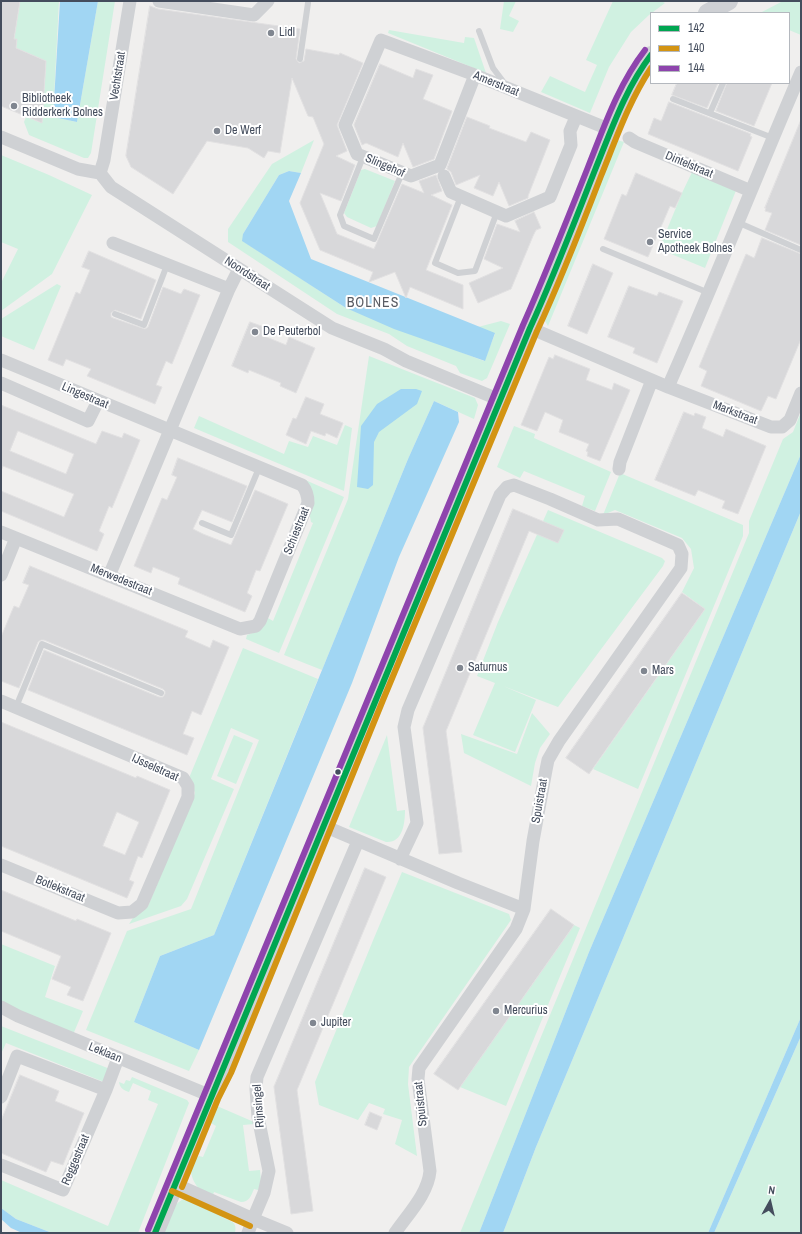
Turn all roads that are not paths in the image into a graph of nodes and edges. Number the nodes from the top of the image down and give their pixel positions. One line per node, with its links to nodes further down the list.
1 (130, 1): 24 (street, Vechtstraat)
2 (159, 1): 3 (street)
3 (268, 1)
4 (729, 1): 6 (street)
5 (308, 3): 10 (lane)
6 (709, 12)
7 (479, 31): 14 (lane)
8 (381, 40): 12 (street, Amerstraat); 22 (street, Slingehof)
9 (650, 57): 18 (street)
10 (300, 59)
11 (801, 72): 21 (street)
12 (475, 75): 14 (street, Amerstraat); 23 (street)
13 (723, 84): 16 (lane)
14 (508, 88): 17 (street, Amerstraat)
15 (673, 98): 16 (lane)
16 (710, 113): 21 (lane)
17 (576, 117): 18 (street, Amerstraat); 28 (street)
18 (611, 130): 38 (street)
19 (1, 137): 24 (street)
20 (629, 138): 26 (street, Dintelstraat)
21 (773, 138): 26 (street)
22 (363, 157): 25 (street, Slingehof); 25 (lane)
23 (442, 170): 25 (street, Slingehof); 27 (street)
24 (100, 173): 34 (street, Noordstraat)
25 (402, 173)
26 (751, 191): 29 (street)
27 (461, 196): 28 (street); 28 (lane)
28 (497, 212)
29 (737, 222): 32 (lane); 36 (street)
30 (113, 242): 33 (street)
31 (603, 249): 36 (lane)
32 (801, 250)
33 (167, 265): 35 (street); 37 (lane)
34 (239, 269): 35 (street); 44 (street, Noordstraat)
35 (229, 289): 46 (street)
36 (710, 293): 42 (street)
37 (115, 314)
38 (530, 328): 40 (street, Markstraat); 44 (street)
39 (1, 360): 46 (street, Lingestraat)
40 (652, 380): 42 (street, Markstraat); 48 (street)
41 (1, 384): 45 (street, Lingestraat)
42 (668, 387): 43 (street, Markstraat)
43 (801, 393)
44 (500, 400): 58 (street)
45 (98, 401)
46 (170, 431): 47 (street, Schiestraat); 53 (street)
47 (259, 468): 49 (lane); 54 (street, Schiestraat)
48 (619, 469)
49 (202, 522)
50 (1, 532): 51 (street, Merwedestraat)
51 (16, 538): 52 (street); 53 (street, Merwedestraat)
52 (1, 575)
53 (109, 576): 54 (street, Merwedestraat)
54 (240, 629)
55 (161, 693): 57 (lane)
56 (1, 701): 57 (street, IJsselstraat)
57 (16, 708): 63 (street, IJsselstraat)
58 (324, 826): 59 (street); 67 (street)
59 (358, 841): 60 (street); 71 (street, Rijnsingel)
60 (400, 859): 62 (street); 62 (street, Spuistraat)
61 (1, 865): 63 (street, Botlekstraat)
62 (524, 909): 75 (street, Spuistraat)
63 (118, 913)
64 (1, 1007): 65 (street, Leklaan)
65 (118, 1058): 66 (street, Reggestraat); 67 (street, Leklaan)
66 (106, 1090): 68 (street); 69 (street, Reggestraat)
67 (211, 1096): 70 (street)
68 (1, 1097)
69 (1, 1165)
70 (175, 1184): 71 (street); 72 (street)
71 (253, 1220): 73 (street, Rijnsingel); 74 (street)
72 (155, 1233)
73 (248, 1233)
74 (287, 1233)
75 (395, 1233)

